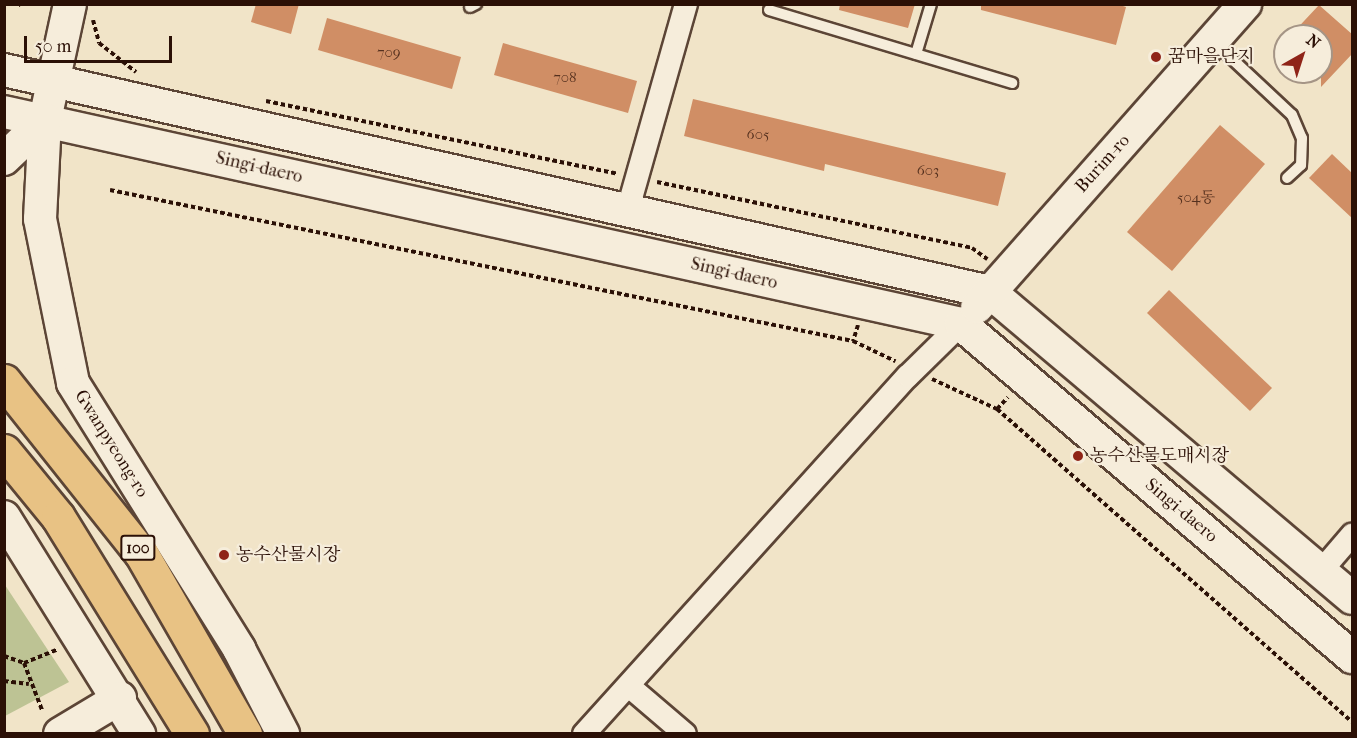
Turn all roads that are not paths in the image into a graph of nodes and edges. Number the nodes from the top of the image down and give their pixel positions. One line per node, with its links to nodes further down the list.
1 (686, 4): 15 (street)
2 (931, 4): 7 (lane)
3 (1245, 4): 6 (street, Burim-ro)
4 (81, 9): 9 (street, Gwanpyeong-ro)
5 (769, 10): 7 (lane)
6 (1213, 40): 14 (lane); 16 (street, Burim-ro)
7 (916, 54): 10 (lane)
8 (4, 70): 9 (street)
9 (52, 82): 12 (street, Gwanpyeong-ro); 15 (street)
10 (1012, 82)
11 (4, 112): 12 (street, Singi-daero)
12 (45, 120): 13 (street); 17 (street, Singi-daero); 19 (street, Gwanpyeong-ro)
13 (4, 159)
14 (1287, 178)
15 (627, 209): 16 (street)
16 (990, 292): 17 (street, Burim-ro); 24 (street)
17 (961, 324): 26 (street, Singi-daero); 27 (street)
18 (4, 381): 33 (highway, 100)
19 (73, 383): 34 (street, Gwanpyeong-ro); 35 (street)
20 (4, 451): 32 (highway)
21 (4, 464): 31 (street)
22 (4, 517): 28 (street)
23 (1353, 535): 24 (street)
24 (1321, 571): 25 (street)
25 (1351, 592)
26 (1353, 657)
27 (630, 687): 36 (street); 37 (street)
28 (120, 698): 29 (street); 30 (street)
29 (51, 722)
30 (139, 734)
31 (176, 734)
32 (192, 734)
33 (245, 734)
34 (283, 734)
35 (306, 734)
36 (584, 734)
37 (685, 734)

